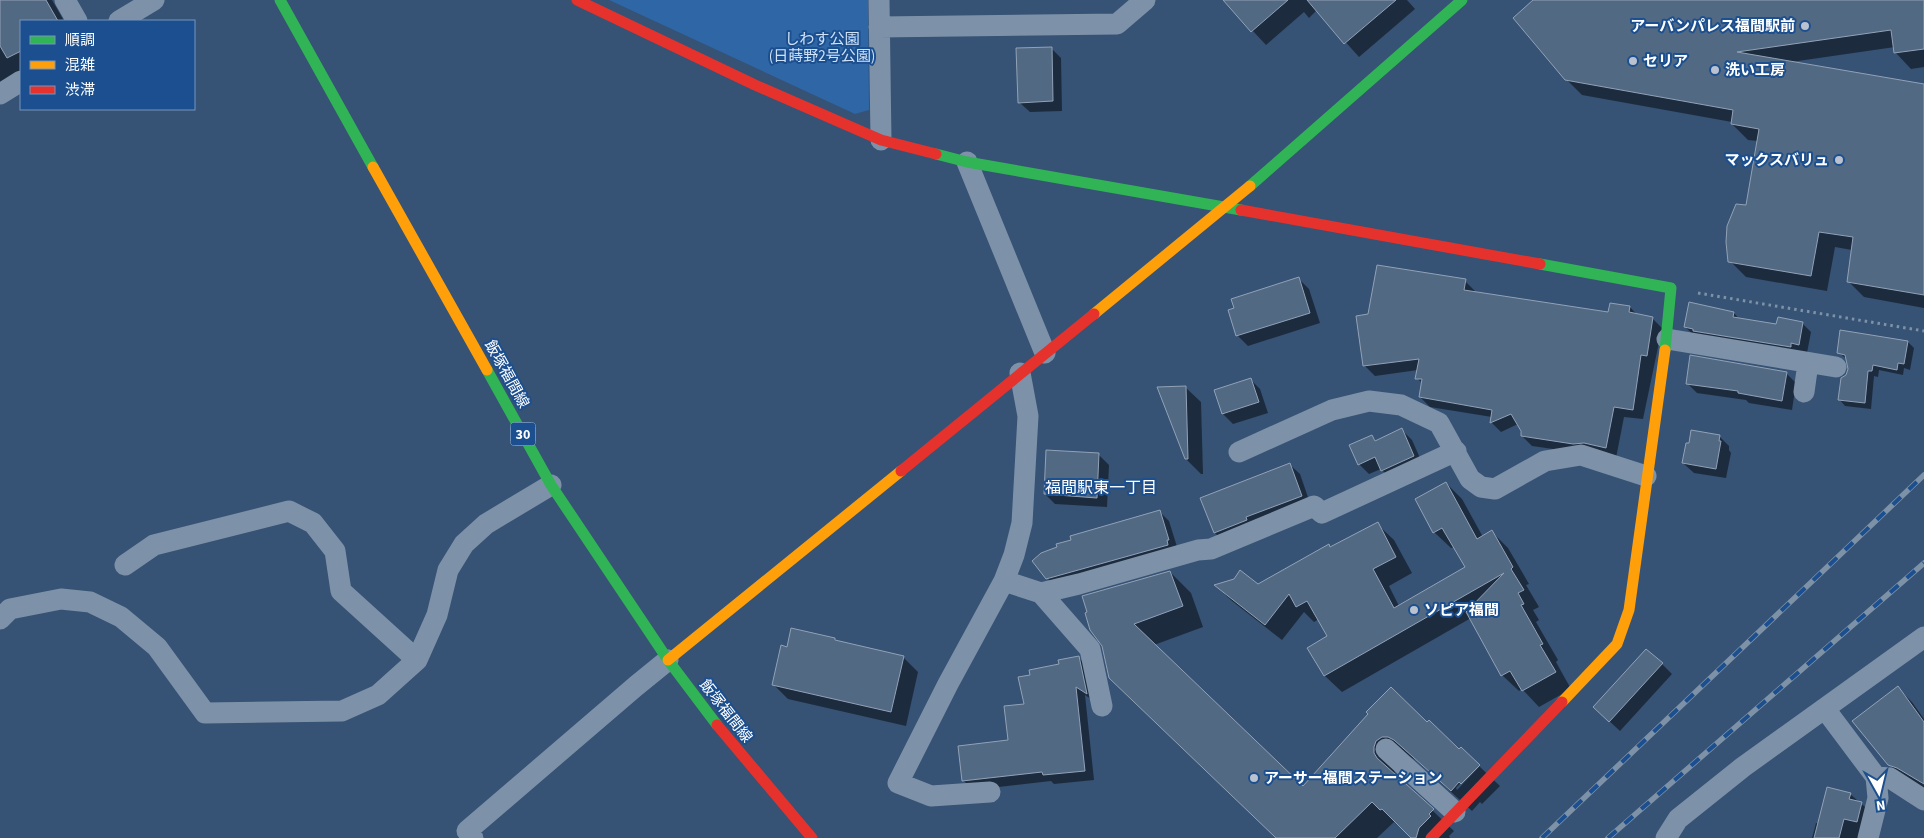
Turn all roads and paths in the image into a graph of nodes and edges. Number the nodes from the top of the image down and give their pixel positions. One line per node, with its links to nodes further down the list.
1 (65, 0): 8 (street)
2 (154, 0): 9 (street)
3 (280, 0): 27 (street, 飯塚福間線 / 30)
4 (577, 0): 13 (street)
5 (879, 0): 10 (street)
6 (1144, 0): 10 (street)
7 (1460, 0): 15 (street)
8 (76, 20)
9 (121, 20)
10 (879, 26): 13 (street)
11 (20, 82): 12 (street)
12 (0, 94)
13 (881, 140): 14 (street)
14 (967, 162): 15 (street); 19 (street)
15 (1226, 207): 16 (street); 19 (street)
16 (1671, 288): 17 (path); 18 (street)
17 (1924, 331)
18 (1666, 339): 20 (street); 26 (street)
19 (1045, 353): 22 (street)
20 (1808, 363): 21 (street); 23 (street)
21 (1836, 367)
22 (1020, 374): 29 (street); 34 (street)
23 (1804, 392)
24 (1456, 451): 25 (street); 26 (street); 30 (street)
25 (1239, 452)
26 (1646, 476): 41 (street)
27 (551, 485): 33 (street); 34 (street, 飯塚福間線 / 30)
28 (125, 565): 33 (street)
29 (1004, 582): 30 (street); 39 (street)
30 (1041, 593): 35 (street)
31 (0, 619): 33 (street)
32 (1924, 637): 36 (street)
33 (417, 660)
34 (668, 660): 42 (street); 43 (street, 飯塚福間線 / 30)
35 (1102, 706)
36 (1824, 709): 38 (street); 45 (street)
37 (1386, 749): 41 (street)
38 (1876, 776): 40 (street); 46 (street)
39 (990, 792)
40 (1924, 800)
41 (1455, 812): 44 (street)
42 (473, 838)
43 (812, 838)
44 (1431, 838)
45 (1666, 838)
46 (1868, 838)

